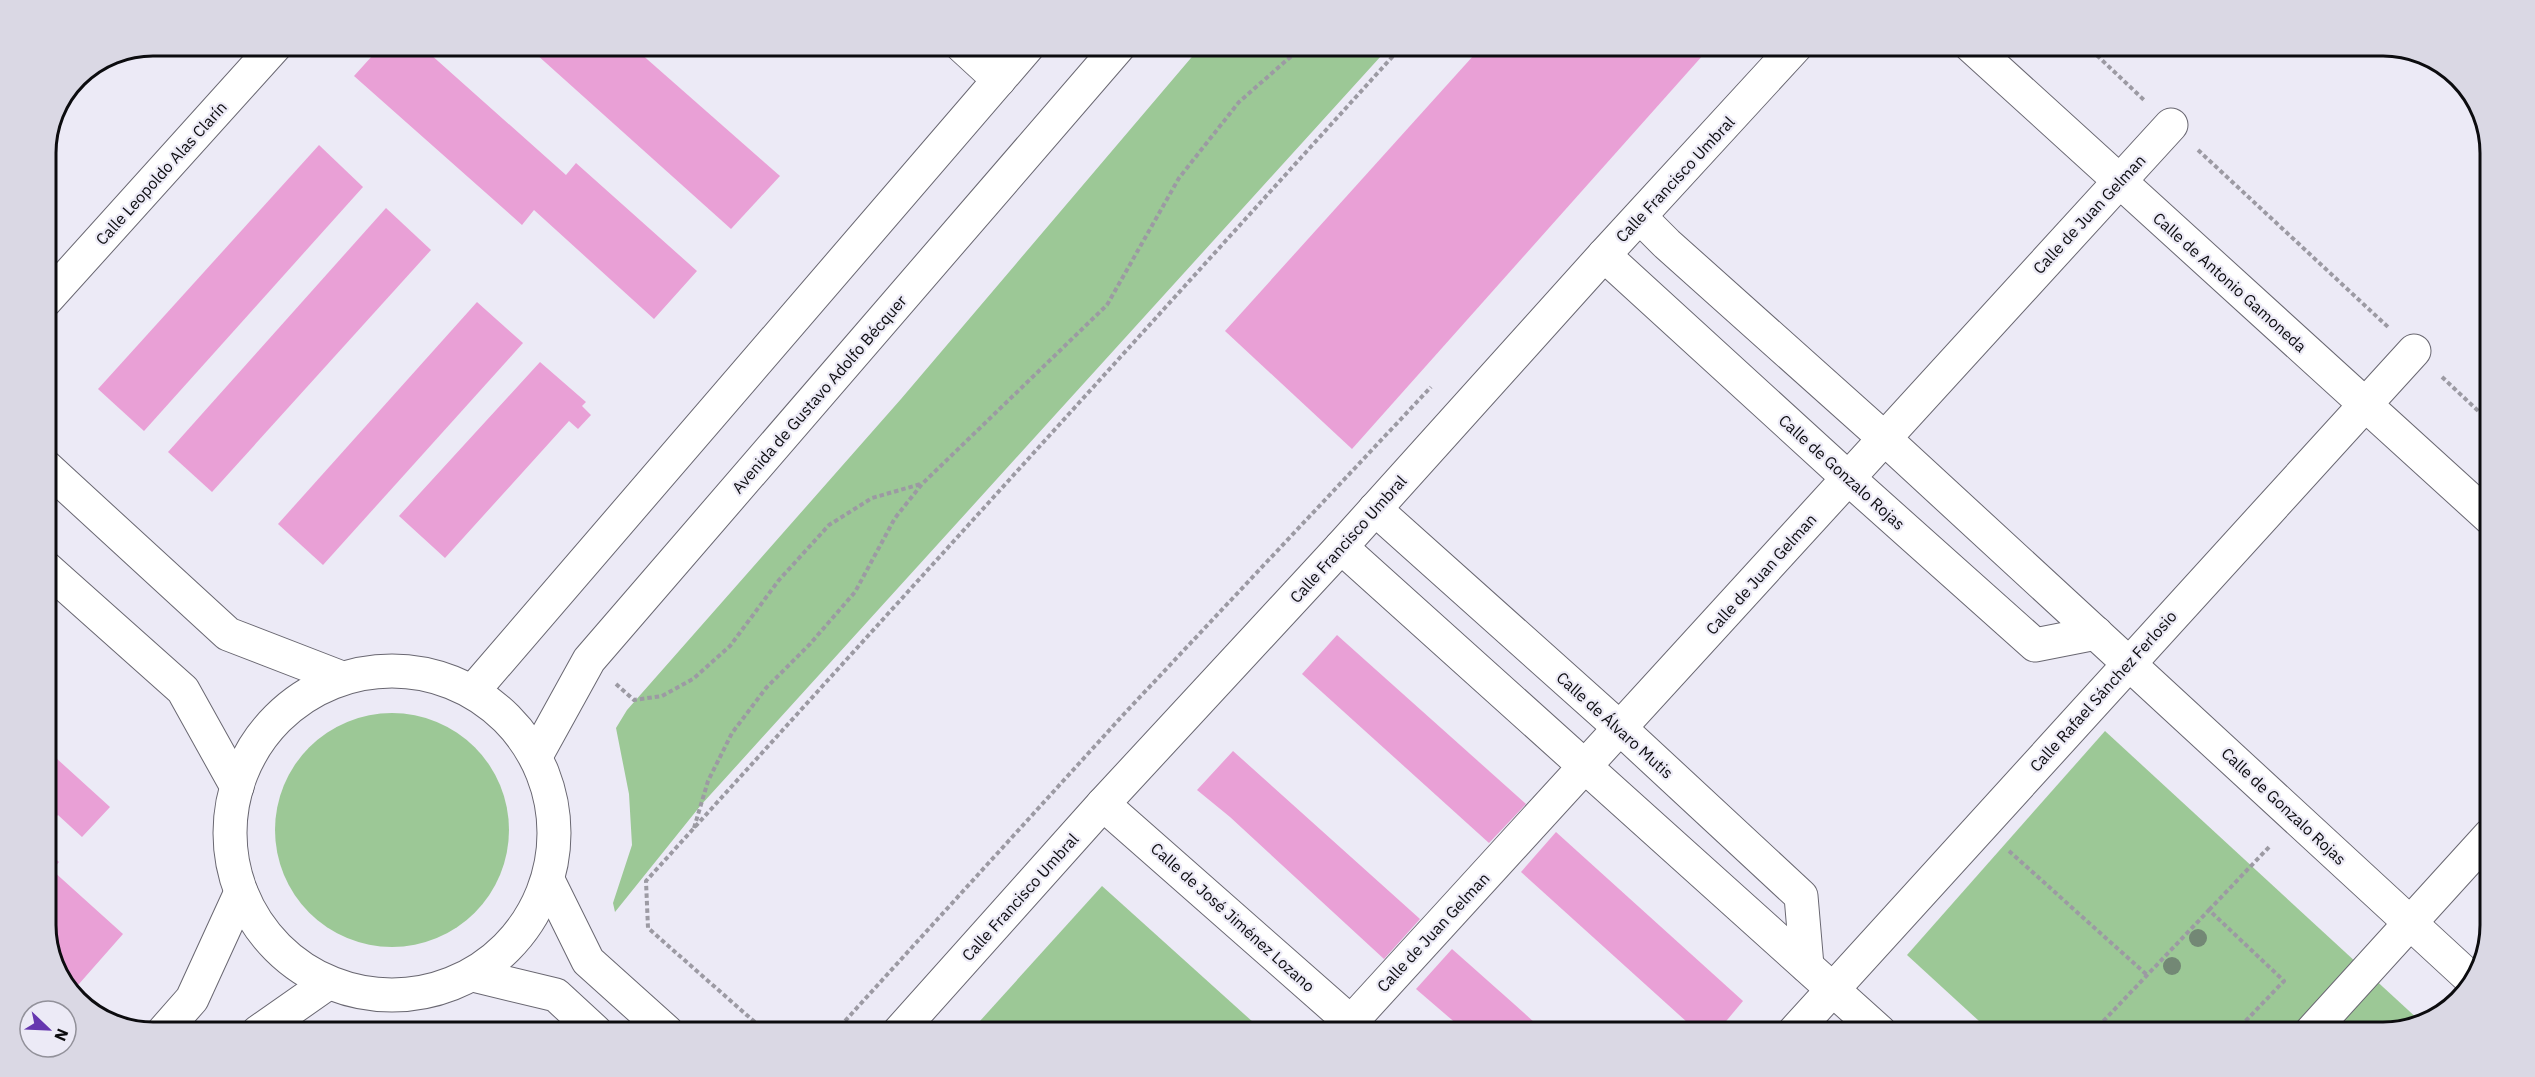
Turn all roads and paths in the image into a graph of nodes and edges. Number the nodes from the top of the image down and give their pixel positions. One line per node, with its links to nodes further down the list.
1 (266, 56): 15 (street, Calle Leopoldo Alas Clarín)
2 (973, 56): 10 (street)
3 (1020, 56): 10 (street)
4 (1111, 56): 34 (street, Avenida de Gustavo Adolfo Bécquer)
5 (1291, 56): 23 (path)
6 (1393, 56): 40 (path)
7 (1787, 56): 13 (street, Calle Francisco Umbral)
8 (1982, 56): 12 (street, Calle de Antonio Gamoneda)
9 (2098, 56): 11 (path)
10 (999, 80): 32 (street)
11 (2171, 125): 12 (street, Calle de Juan Gelman); 16 (path)
12 (2119, 181): 18 (street, Calle de Antonio Gamoneda); 20 (street, Calle de Juan Gelman)
13 (1640, 217): 14 (street, Calle Francisco Umbral); 20 (street, Calle de Gonzalo Rojas)
14 (1604, 255): 22 (street, Calle de Gonzalo Rojas); 25 (street, Calle Francisco Umbral)
15 (56, 289)
16 (2414, 351): 18 (street, Calle Rafael Sánchez Ferlosio); 19 (path)
17 (1434, 384): 57 (path)
18 (2364, 404): 24 (street, Calle de Antonio Gamoneda); 29 (street, Calle Rafael Sánchez Ferlosio)
19 (2479, 412)
20 (1884, 438): 22 (street, Calle de Juan Gelman); 28 (street, Calle de Gonzalo Rojas)
21 (56, 476): 30 (street)
22 (1848, 478): 28 (street, Calle de Gonzalo Rojas); 33 (street, Calle de Juan Gelman)
23 (922, 484): 31 (path); 40 (path)
24 (2479, 508)
25 (1375, 509): 26 (street, Calle Francisco Umbral); 33 (street, Calle de Álvaro Mutis)
26 (1341, 547): 35 (street); 37 (street, Calle Francisco Umbral)
27 (56, 577): 36 (street)
28 (2096, 633): 29 (street, Calle de Gonzalo Rojas)
29 (2128, 663): 38 (street, Calle de Gonzalo Rojas); 39 (street, Calle Rafael Sánchez Ferlosio)
30 (342, 678): 32 (street); 36 (street)
31 (612, 680)
32 (473, 692): 34 (street)
33 (1621, 729): 35 (street, Calle de Juan Gelman); 46 (street, Calle de Álvaro Mutis)
34 (536, 756): 42 (street)
35 (1586, 766): 46 (street); 60 (street, Calle de Juan Gelman)
36 (237, 787): 43 (street)
37 (1103, 804): 58 (street, Calle Francisco Umbral); 59 (street, Calle de José Jiménez Lozano)
38 (2296, 818): 44 (path); 45 (street, Calle de Gonzalo Rojas)
39 (1981, 826): 49 (path); 51 (street, Calle Rafael Sánchez Ferlosio)
40 (693, 829): 56 (path)
41 (2480, 846): 45 (street)
42 (548, 880): 48 (street); 55 (street)
43 (241, 892): 50 (street); 52 (street)
44 (2209, 910): 49 (path); 64 (path)
45 (2410, 922): 47 (street, Calle de Gonzalo Rojas); 65 (street)
46 (1807, 966): 51 (street)
47 (2466, 974)
48 (473, 975): 50 (street); 54 (street)
49 (2147, 975): 63 (path)
50 (328, 983): 53 (street)
51 (1833, 989): 61 (street, Calle Rafael Sánchez Ferlosio); 62 (street)
52 (172, 1022)
53 (272, 1022)
54 (585, 1022)
55 (656, 1022)
56 (755, 1022)
57 (844, 1022)
58 (908, 1022)
59 (1350, 1022)
60 (1360, 1022)
61 (1803, 1022)
62 (1869, 1022)
63 (2102, 1022)
64 (2245, 1022)
65 (2320, 1022)

